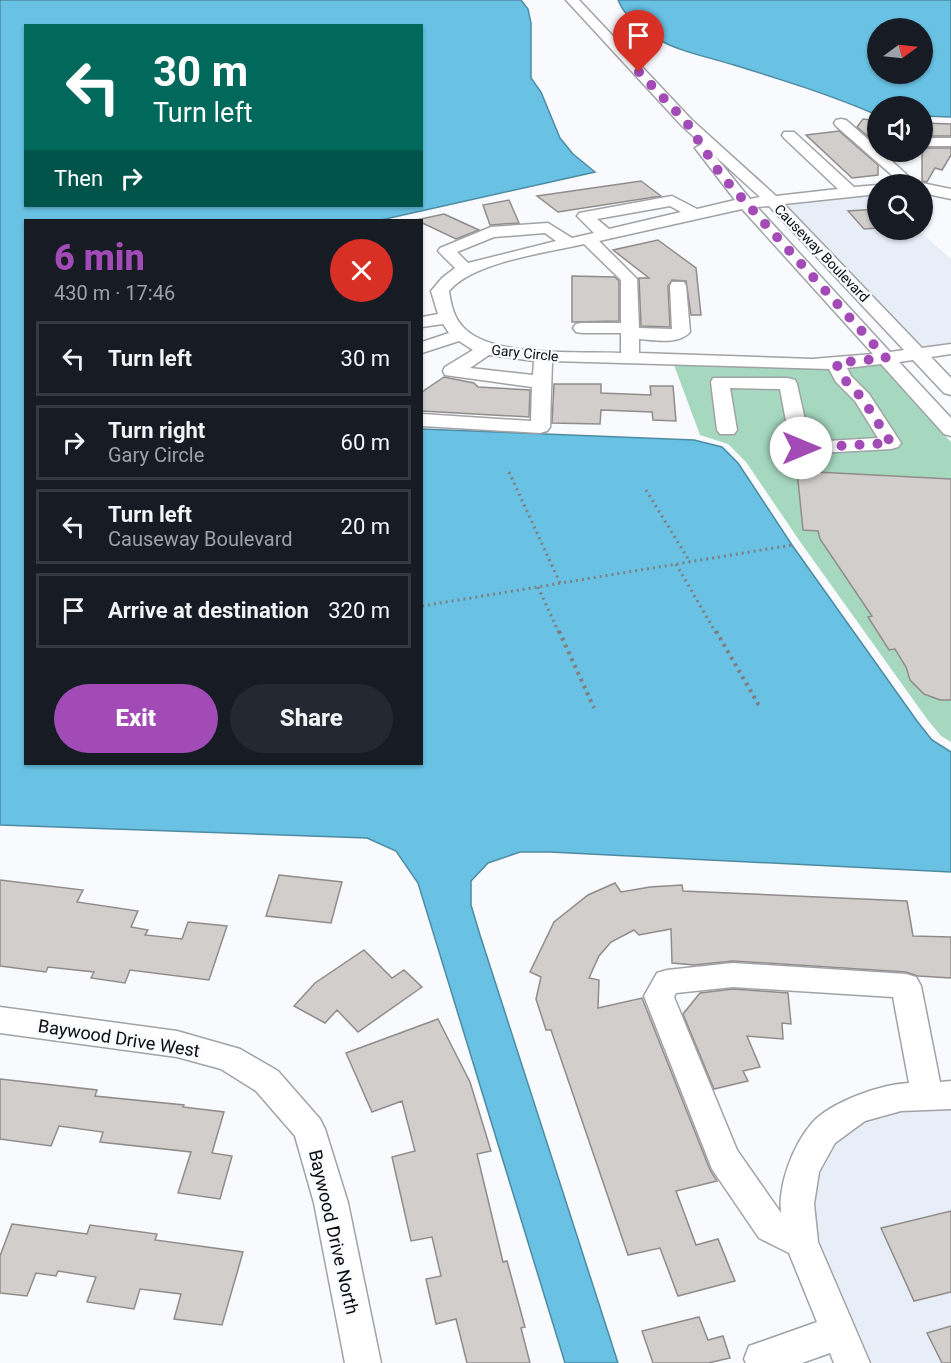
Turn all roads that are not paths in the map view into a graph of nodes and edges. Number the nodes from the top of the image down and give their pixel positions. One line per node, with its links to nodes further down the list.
1 (579, 2): 2 (street, Causeway Boulevard)
2 (687, 123): 14 (street, Causeway Boulevard); 15 (street, Causeway Boulevard)
3 (842, 123): 7 (street)
4 (789, 135): 12 (street)
5 (933, 142): 6 (street)
6 (951, 142)
7 (867, 143)
8 (887, 162): 9 (street)
9 (900, 174)
10 (867, 190): 12 (street)
11 (933, 190): 13 (street)
12 (850, 192): 14 (street)
13 (951, 194)
14 (773, 201): 15 (street); 32 (street, Causeway Boulevard)
15 (746, 204): 16 (street); 34 (street, Causeway Boulevard)
16 (694, 213): 17 (street); 17 (street)
17 (606, 235): 18 (street)
18 (588, 239): 19 (street); 27 (street)
19 (570, 244): 20 (street); 20 (street)
20 (465, 269): 23 (street)
21 (678, 286): 27 (street)
22 (423, 296): 23 (street)
23 (444, 309): 24 (street); 25 (street); 28 (street, Gary Circle)
24 (423, 312)
25 (423, 321)
26 (582, 328): 27 (street)
27 (630, 331): 35 (street)
28 (460, 335): 29 (street); 30 (street, Gary Circle)
29 (423, 348)
30 (486, 349): 33 (street, Gary Circle); 38 (street)
31 (951, 349): 32 (street, Gary Circle)
32 (918, 354): 34 (street, Gary Circle); 40 (street, Causeway Boulevard)
33 (543, 356): 35 (street, Gary Circle); 38 (street)
34 (886, 358): 37 (street, Gary Circle); 43 (street, Causeway Boulevard)
35 (630, 359): 36 (street, Gary Circle)
36 (700, 361): 37 (street, Gary Circle); 39 (street)
37 (836, 363): 39 (street)
38 (541, 382): 41 (street)
39 (720, 382): 42 (street)
40 (951, 389)
41 (423, 420)
42 (727, 430)
43 (951, 430)
44 (0, 1020): 45 (street, Baywood Drive West)
45 (267, 1081): 49 (street, Baywood Drive North)
46 (939, 1096): 47 (street); 47 (street)
47 (801, 1242): 48 (street)
48 (846, 1348): 50 (street)
49 (363, 1363)
50 (764, 1363)

